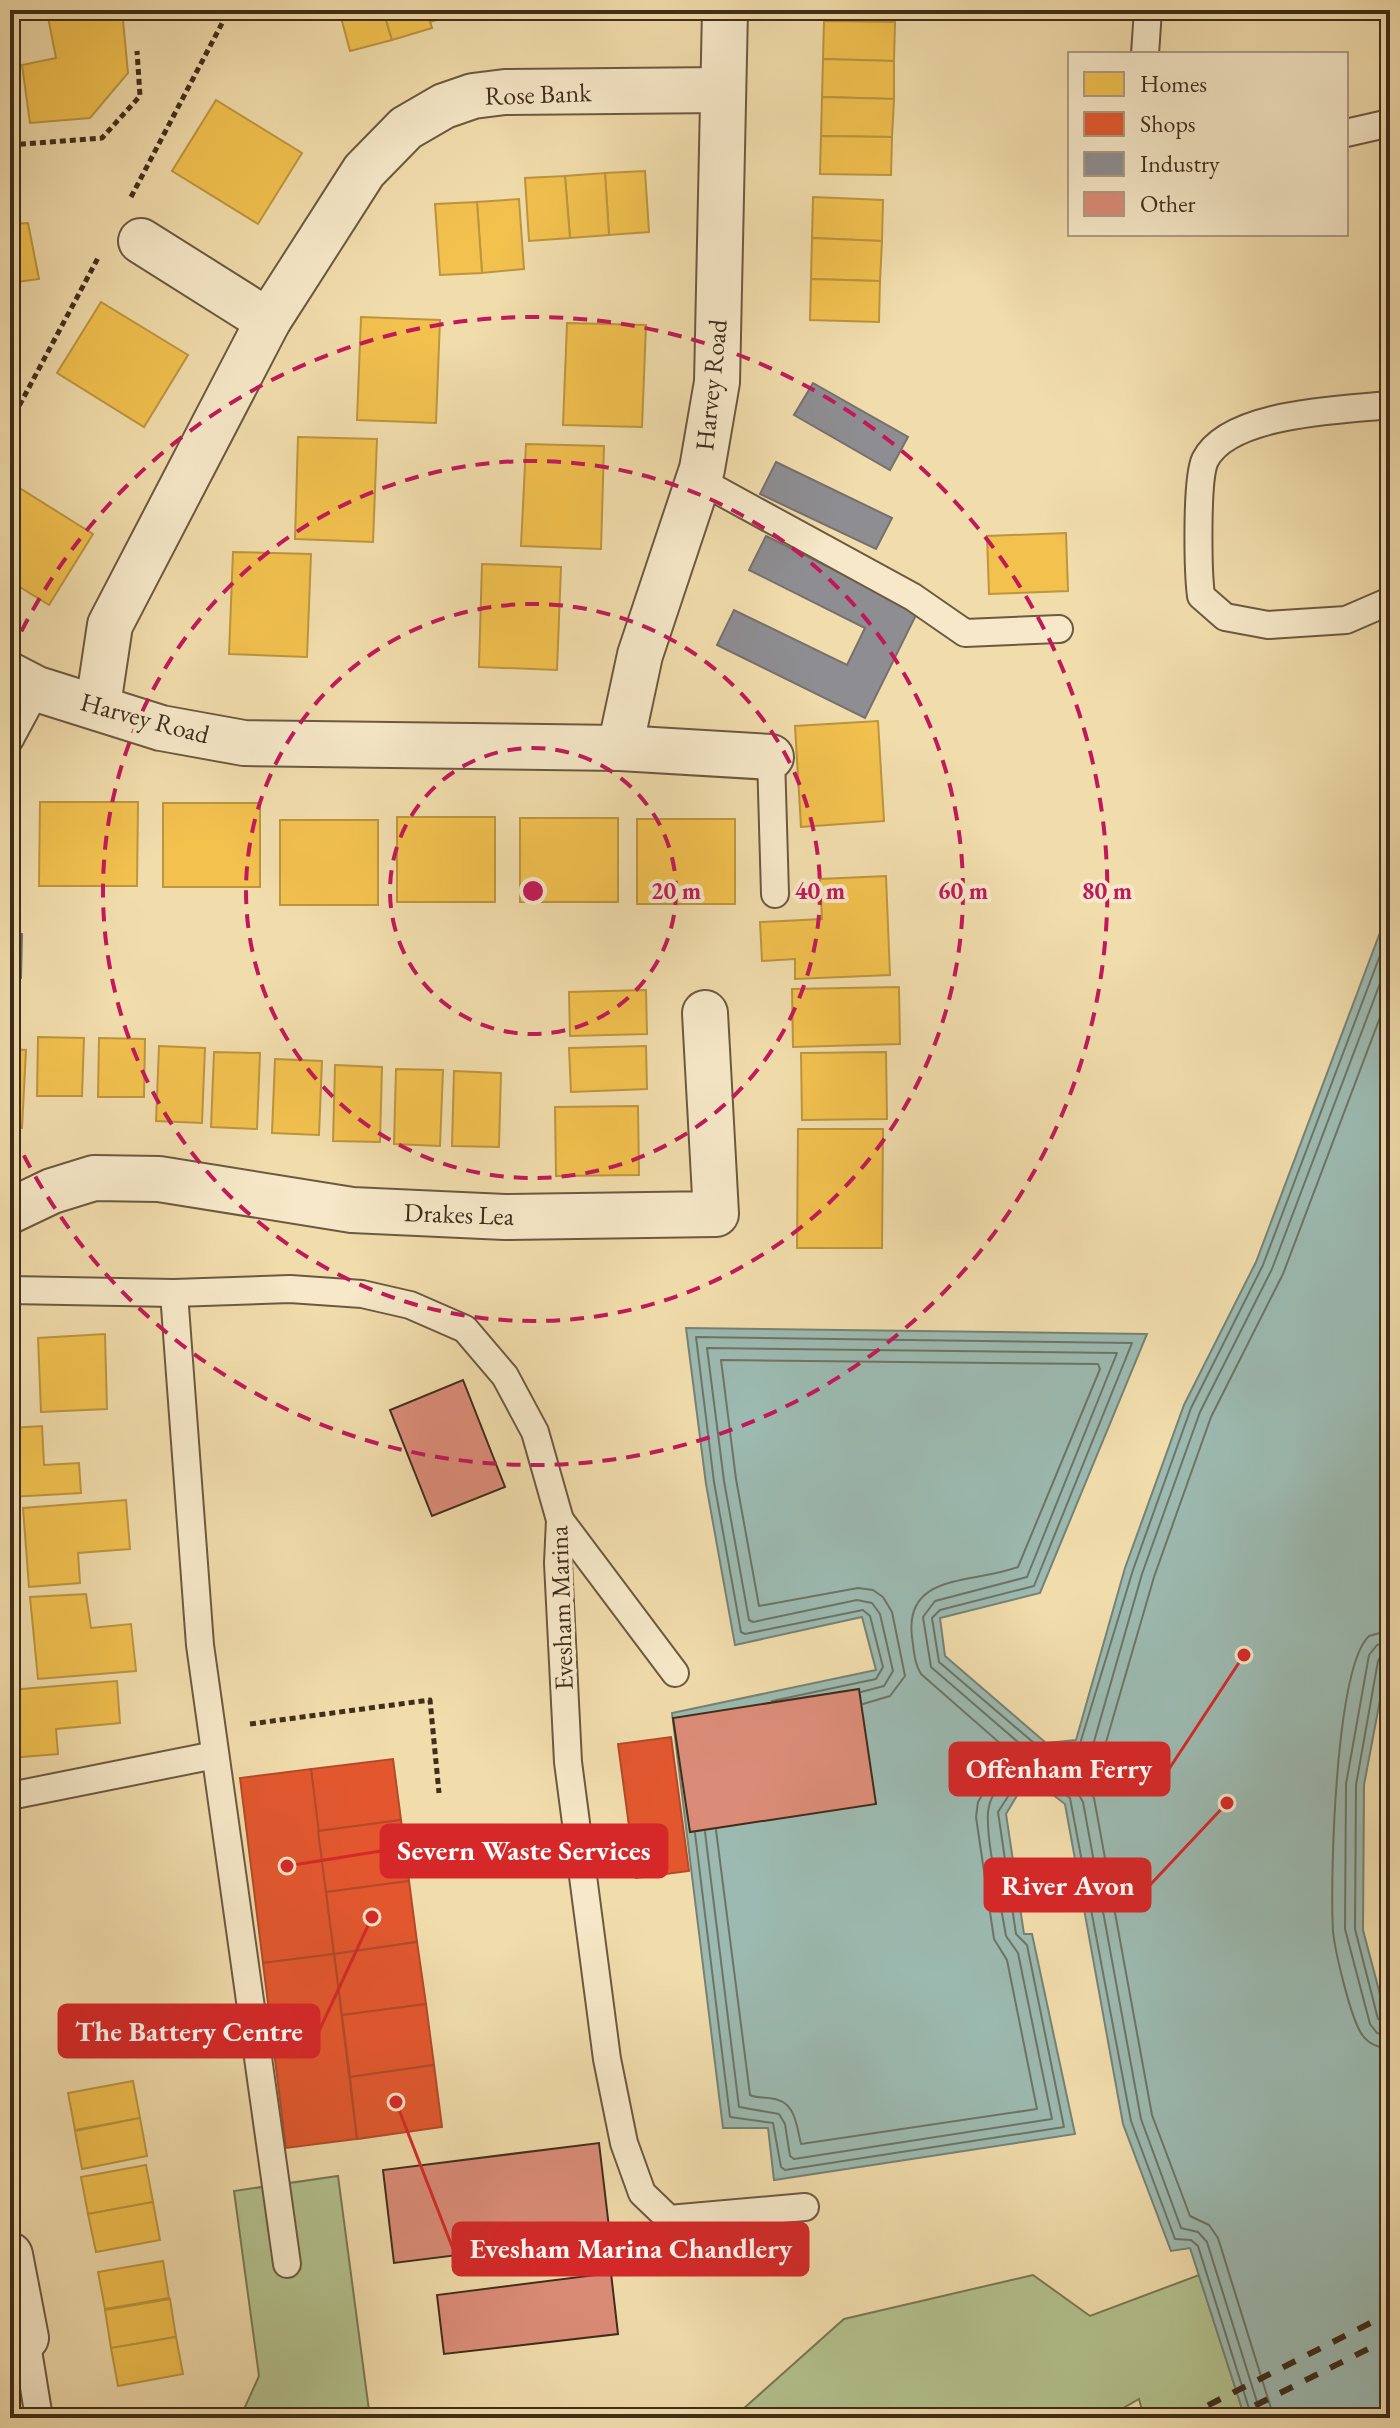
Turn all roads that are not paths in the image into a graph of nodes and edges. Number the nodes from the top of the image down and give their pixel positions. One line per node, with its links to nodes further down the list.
1 (725, 10): 4 (street, Harvey Road)
2 (1148, 10): 3 (lane)
3 (1145, 52)
4 (723, 90): 8 (street, Rose Bank); 10 (street, Harvey Road)
5 (1390, 123): 6 (lane)
6 (1348, 133)
7 (141, 241): 8 (street)
8 (268, 321): 14 (street, Rose Bank)
9 (1390, 405): 11 (lane)
10 (699, 480): 12 (lane); 16 (street, Harvey Road)
11 (1390, 601)
12 (1059, 629)
13 (23, 682): 14 (street, Harvey Road); 15 (lane)
14 (98, 705): 16 (street, Harvey Road)
15 (10, 739)
16 (620, 748): 17 (street, Harvey Road)
17 (771, 757): 18 (lane)
18 (775, 894)
19 (705, 1013): 20 (street, Drakes Lea)
20 (10, 1211)
21 (10, 1290): 22 (lane, Evesham Marina)
22 (174, 1293): 23 (lane, Evesham Marina); 25 (lane)
23 (560, 1520): 24 (lane); 27 (lane, Evesham Marina)
24 (675, 1673)
25 (215, 1755): 26 (lane); 28 (lane)
26 (10, 1796)
27 (805, 2207)
28 (287, 2264)
29 (12, 2269): 30 (street)
30 (26, 2338): 31 (lane)
31 (39, 2418)

